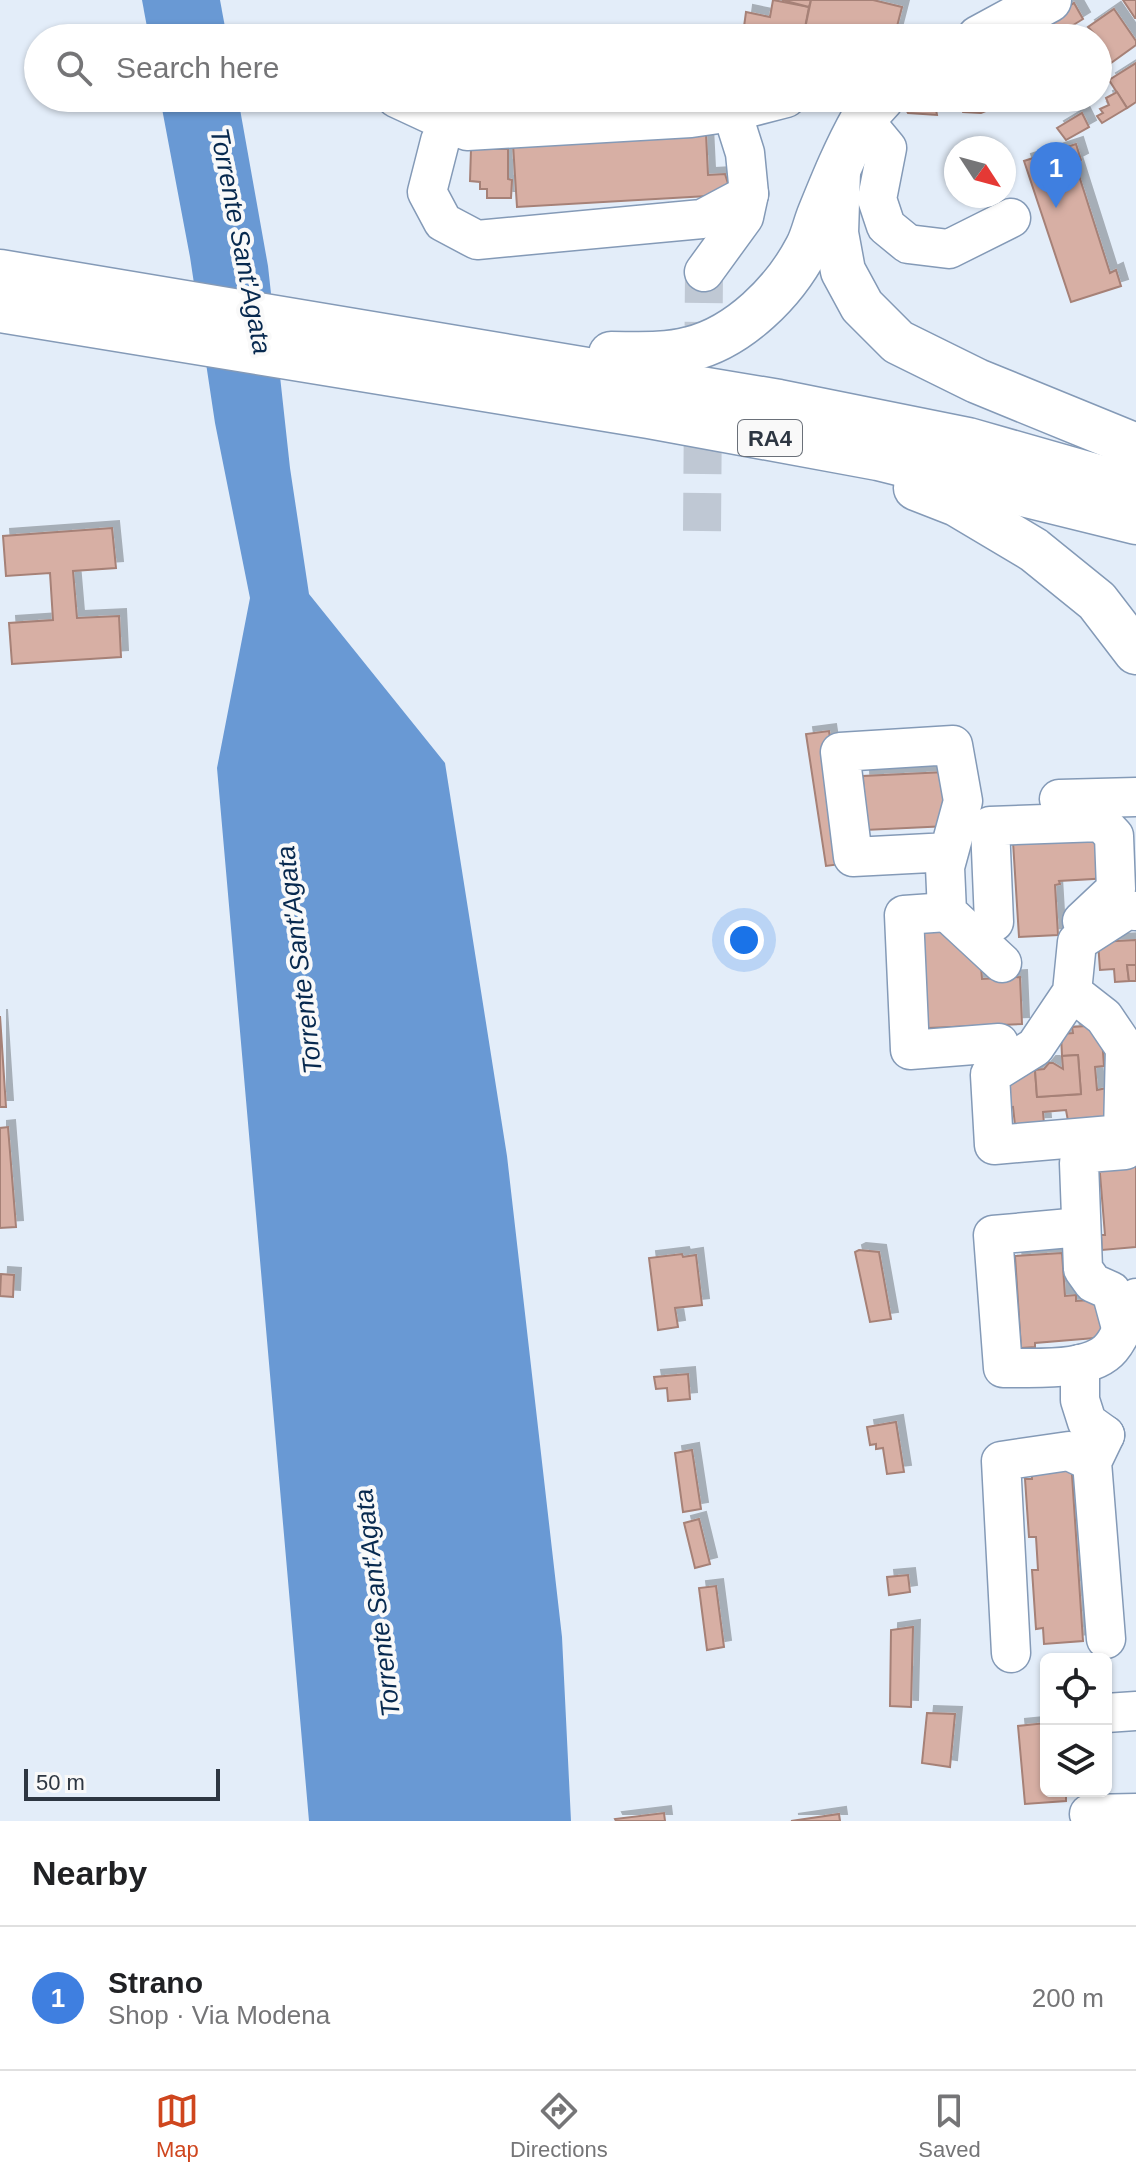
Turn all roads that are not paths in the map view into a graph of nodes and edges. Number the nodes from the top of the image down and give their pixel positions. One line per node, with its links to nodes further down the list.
1 (1049, 0): 2 (main road)
2 (1005, 24)
3 (425, 112): 7 (lane)
4 (732, 112): 7 (lane); 9 (lane)
5 (871, 112): 8 (main road)
6 (874, 112): 10 (lane)
7 (450, 124): 9 (lane)
8 (838, 171): 16 (main road); 17 (main road)
9 (749, 194): 12 (lane)
10 (1011, 218)
11 (0, 272): 13 (main road, RA4)
12 (704, 272)
13 (68, 302): 14 (main road, RA4); 15 (main road, RA4)
14 (0, 310)
15 (402, 358): 16 (main road, RA4); 18 (main road, RA4)
16 (571, 368): 19 (main road, RA4)
17 (1136, 446)
18 (878, 458): 20 (main road, RA4); 21 (main road)
19 (1136, 488)
20 (1136, 522)
21 (1136, 652)
22 (1136, 797): 23 (lane)
23 (963, 801): 25 (lane); 25 (lane)
24 (1125, 836): 28 (lane); 29 (lane)
25 (949, 852): 27 (lane)
26 (1136, 911): 31 (lane)
27 (947, 912): 30 (lane); 32 (lane)
28 (994, 922)
29 (1062, 940)
30 (1002, 963)
31 (1072, 992): 33 (lane); 33 (lane)
32 (999, 1043)
33 (1130, 1048)
34 (1136, 1149): 35 (lane)
35 (1081, 1227): 36 (lane); 37 (lane)
36 (1129, 1313): 37 (lane)
37 (1080, 1364): 38 (lane)
38 (1111, 1443): 39 (lane); 40 (lane)
39 (1106, 1639)
40 (1011, 1653)
41 (1136, 1711): 42 (lane)
42 (1112, 1713)
43 (1136, 1813): 44 (lane)
44 (1089, 1814)

